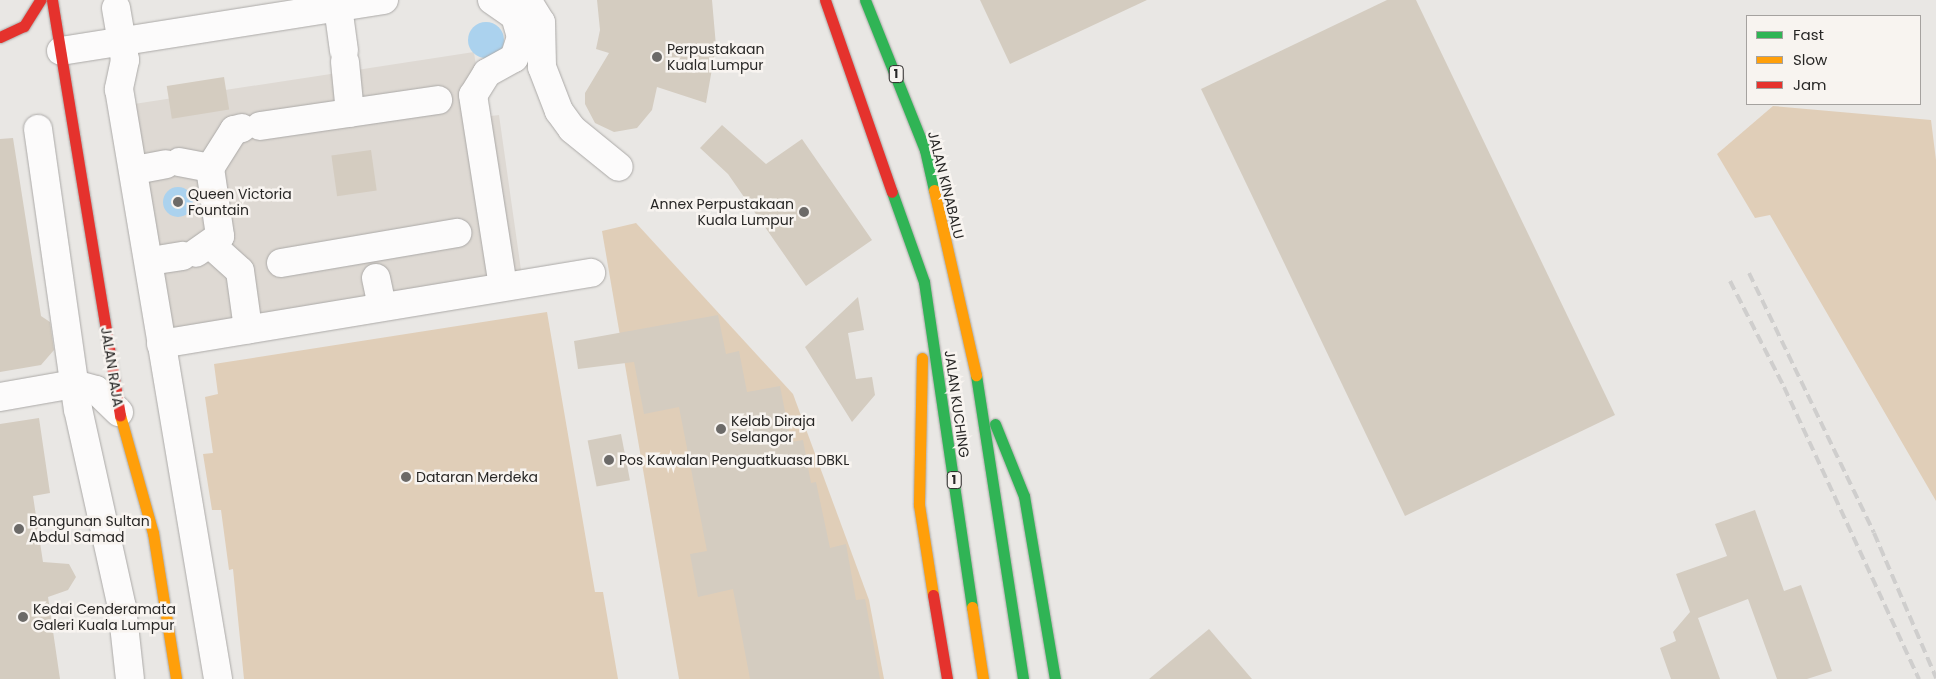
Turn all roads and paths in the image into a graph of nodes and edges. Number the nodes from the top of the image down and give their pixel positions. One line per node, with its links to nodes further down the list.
1 (40, 0): 10 (main road)
2 (52, 0): 12 (main road, JALAN RAJA)
3 (384, 0): 8 (street)
4 (492, 0): 13 (street)
5 (527, 0): 17 (street)
6 (824, 0): 24 (main road, 1)
7 (865, 0): 29 (main road, JALAN KINABALU / 1)
8 (338, 7): 11 (street); 14 (street)
9 (116, 8): 11 (street)
10 (0, 37)
11 (121, 40): 12 (street); 16 (street)
12 (61, 51): 32 (main road, JALAN RAJA)
13 (454, 98): 14 (street); 19 (street)
14 (350, 113): 18 (street)
15 (38, 129): 30 (street)
16 (153, 167): 18 (street); 20 (street)
17 (619, 167)
18 (210, 168): 20 (street)
19 (473, 230): 21 (street); 25 (street)
20 (176, 255): 22 (street); 28 (street)
21 (373, 263): 22 (street); 26 (street)
22 (261, 267): 27 (street)
23 (591, 273): 25 (street)
24 (924, 282): 37 (main road); 38 (main road, JALAN KUCHING / 1)
25 (503, 286): 26 (street)
26 (382, 306): 27 (street)
27 (248, 329): 28 (street)
28 (161, 344): 36 (street)
29 (978, 383): 33 (main road); 39 (main road, JALAN KUCHING / 1)
30 (74, 384): 31 (street); 32 (street); 34 (street)
31 (0, 397)
32 (120, 412): 35 (main road, JALAN RAJA)
33 (1057, 674)
34 (130, 679)
35 (176, 679)
36 (218, 679)
37 (947, 679)
38 (983, 679)
39 (1023, 679)

